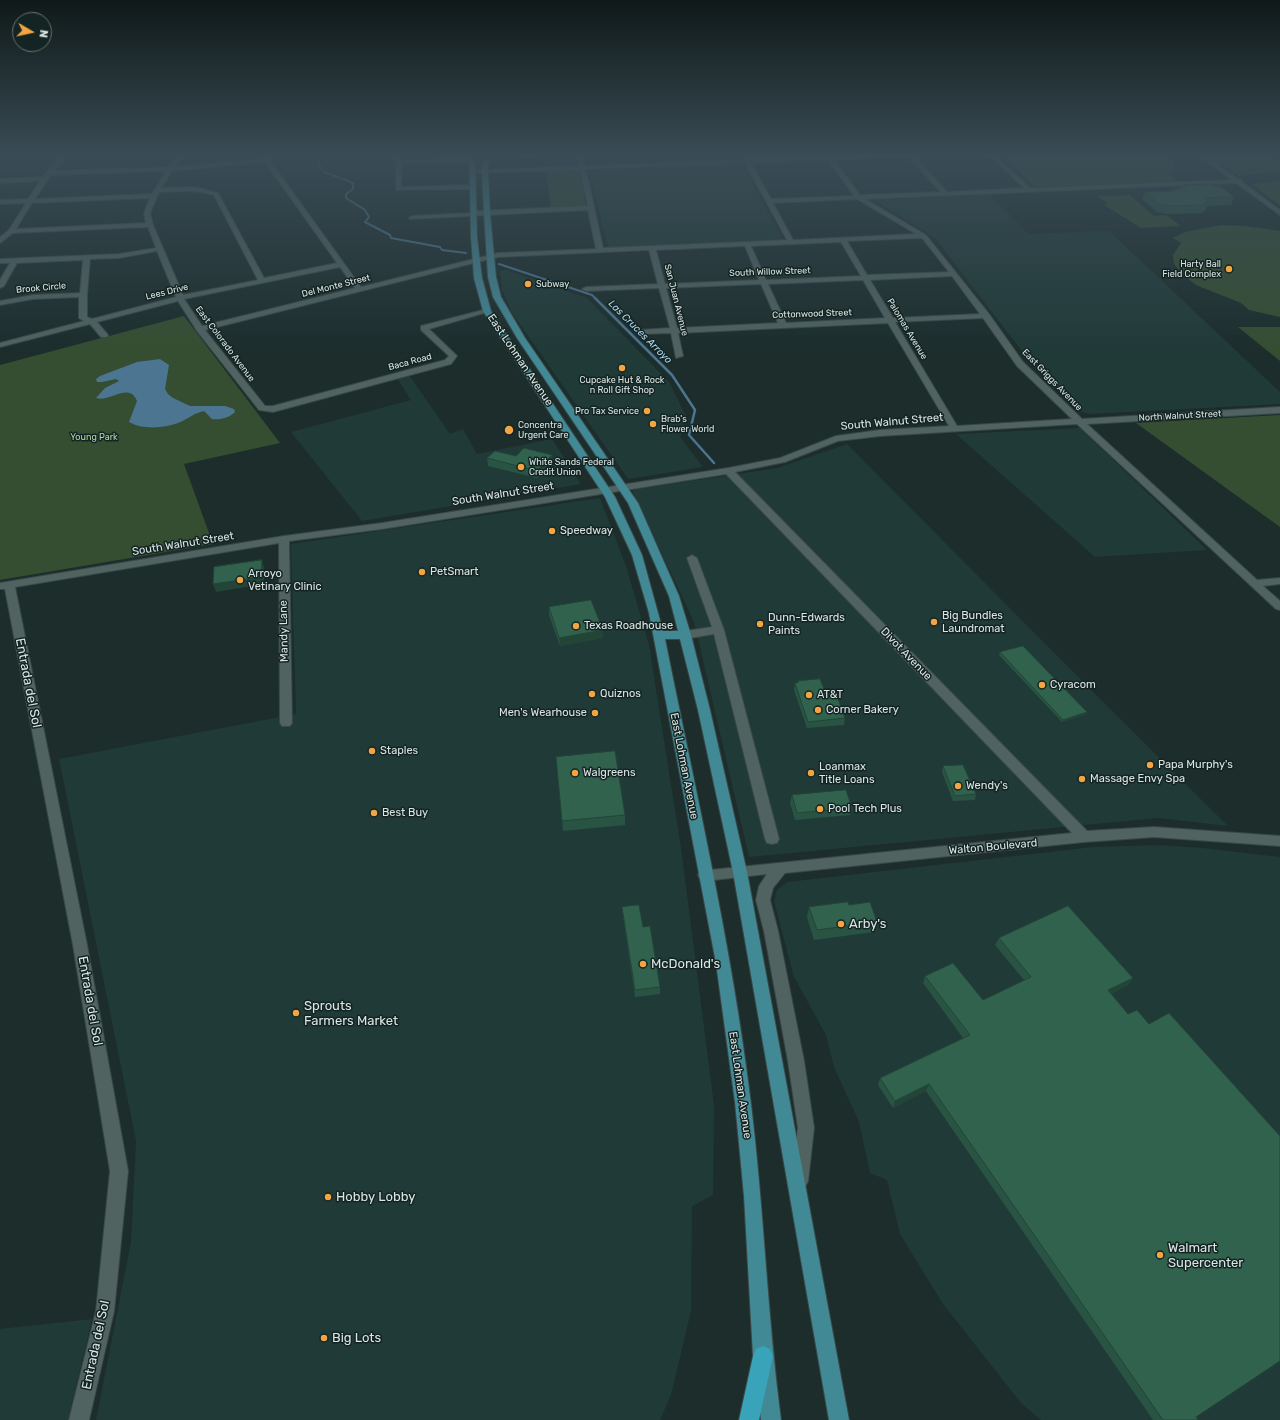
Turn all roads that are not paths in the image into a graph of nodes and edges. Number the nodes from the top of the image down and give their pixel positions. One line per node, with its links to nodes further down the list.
1 (17, 221): 11 (street)
2 (149, 221): 10 (street, East Colorado Avenue)
3 (231, 221): 28 (street)
4 (310, 221): 25 (street)
5 (474, 221): 22 (main road, East Lohman Avenue)
6 (488, 221): 20 (main road, East Lohman Avenue)
7 (595, 221): 19 (street)
8 (780, 221): 15 (street)
9 (899, 221): 12 (street, East Griggs Avenue)
10 (150, 225): 11 (street); 18 (street, East Colorado Avenue)
11 (11, 230): 13 (street)
12 (924, 236): 14 (street); 26 (street, East Griggs Avenue)
13 (1, 238)
14 (843, 240): 15 (street); 27 (street, Palomas Avenue)
15 (791, 242): 16 (street)
16 (747, 244): 17 (street); 29 (street)
17 (652, 248): 19 (street); 31 (street, San Juan Avenue)
18 (160, 249): 21 (street); 35 (street, East Colorado Avenue)
19 (600, 250): 20 (street, Del Monte Street)
20 (490, 257): 22 (street, Del Monte Street); 53 (main road, East Lohman Avenue)
21 (88, 258): 24 (street); 34 (street)
22 (477, 260): 33 (street, Del Monte Street); 37 (main road, East Lohman Avenue)
23 (0, 261): 24 (street)
24 (15, 261): 30 (street)
25 (340, 265): 28 (street, Lees Drive); 33 (street)
26 (954, 274): 27 (street, South Willow Street); 38 (street, East Griggs Avenue)
27 (865, 278): 29 (street, South Willow Street); 40 (street, Palomas Avenue)
28 (262, 280): 35 (street, Lees Drive)
29 (764, 281): 31 (street, South Willow Street); 41 (street)
30 (0, 286)
31 (661, 286): 32 (street, South Willow Street); 43 (street, San Juan Avenue)
32 (586, 288)
33 (359, 289): 42 (street, Del Monte Street)
34 (84, 295): 36 (street, Brook Circle); 39 (street)
35 (180, 298): 39 (street, Lees Drive); 42 (street, East Colorado Avenue)
36 (0, 303)
37 (487, 311): 48 (street, Baca Road); 54 (main road, East Lohman Avenue)
38 (986, 316): 40 (street, Cottonwood Street); 50 (street, East Griggs Avenue)
39 (92, 321): 45 (street); 46 (street, Lees Drive)
40 (891, 321): 41 (street, Cottonwood Street); 51 (street, Palomas Avenue)
41 (783, 325): 43 (street, Cottonwood Street)
42 (200, 329): 48 (street, East Colorado Avenue)
43 (674, 330): 44 (street, Cottonwood Street); 47 (street, San Juan Avenue)
44 (640, 332)
45 (104, 335)
46 (0, 345)
47 (679, 356)
48 (267, 409)
49 (1280, 410): 50 (street, North Walnut Street)
50 (1080, 422): 51 (street, South Walnut Street); 60 (street, East Griggs Avenue)
51 (954, 428): 52 (street, South Walnut Street)
52 (728, 471): 53 (street, South Walnut Street); 67 (street, Divot Avenue)
53 (623, 486): 54 (street, South Walnut Street); 56 (main road, East Lohman Avenue)
54 (606, 489): 55 (street, South Walnut Street); 57 (main road, East Lohman Avenue)
55 (284, 539): 61 (street, South Walnut Street); 66 (street, Mandy Lane)
56 (656, 551): 57 (main road); 65 (main road, East Lohman Avenue)
57 (637, 555): 64 (main road, East Lohman Avenue)
58 (692, 558): 63 (street)
59 (1280, 581): 60 (street)
60 (1256, 583): 62 (street, East Griggs Avenue)
61 (4, 585): 75 (street, Entrada del Sol)
62 (1280, 607)
63 (718, 630): 65 (street); 68 (street)
64 (660, 635): 65 (main road); 72 (main road, East Lohman Avenue)
65 (685, 635): 71 (main road, East Lohman Avenue)
66 (286, 723)
67 (1084, 837): 69 (street, Walton Boulevard); 70 (street, Walton Boulevard)
68 (772, 839)
69 (1280, 841)
70 (781, 868): 71 (street, Walton Boulevard); 73 (street)
71 (740, 872): 72 (street, Walton Boulevard); 73 (main road, East Lohman Avenue)
72 (705, 875): 74 (main road, East Lohman Avenue)
73 (798, 1192): 78 (main road, East Lohman Avenue)
74 (763, 1356): 76 (highway); 77 (main road, East Lohman Avenue)
75 (79, 1420)
76 (749, 1420)
77 (771, 1420)
78 (839, 1420)

